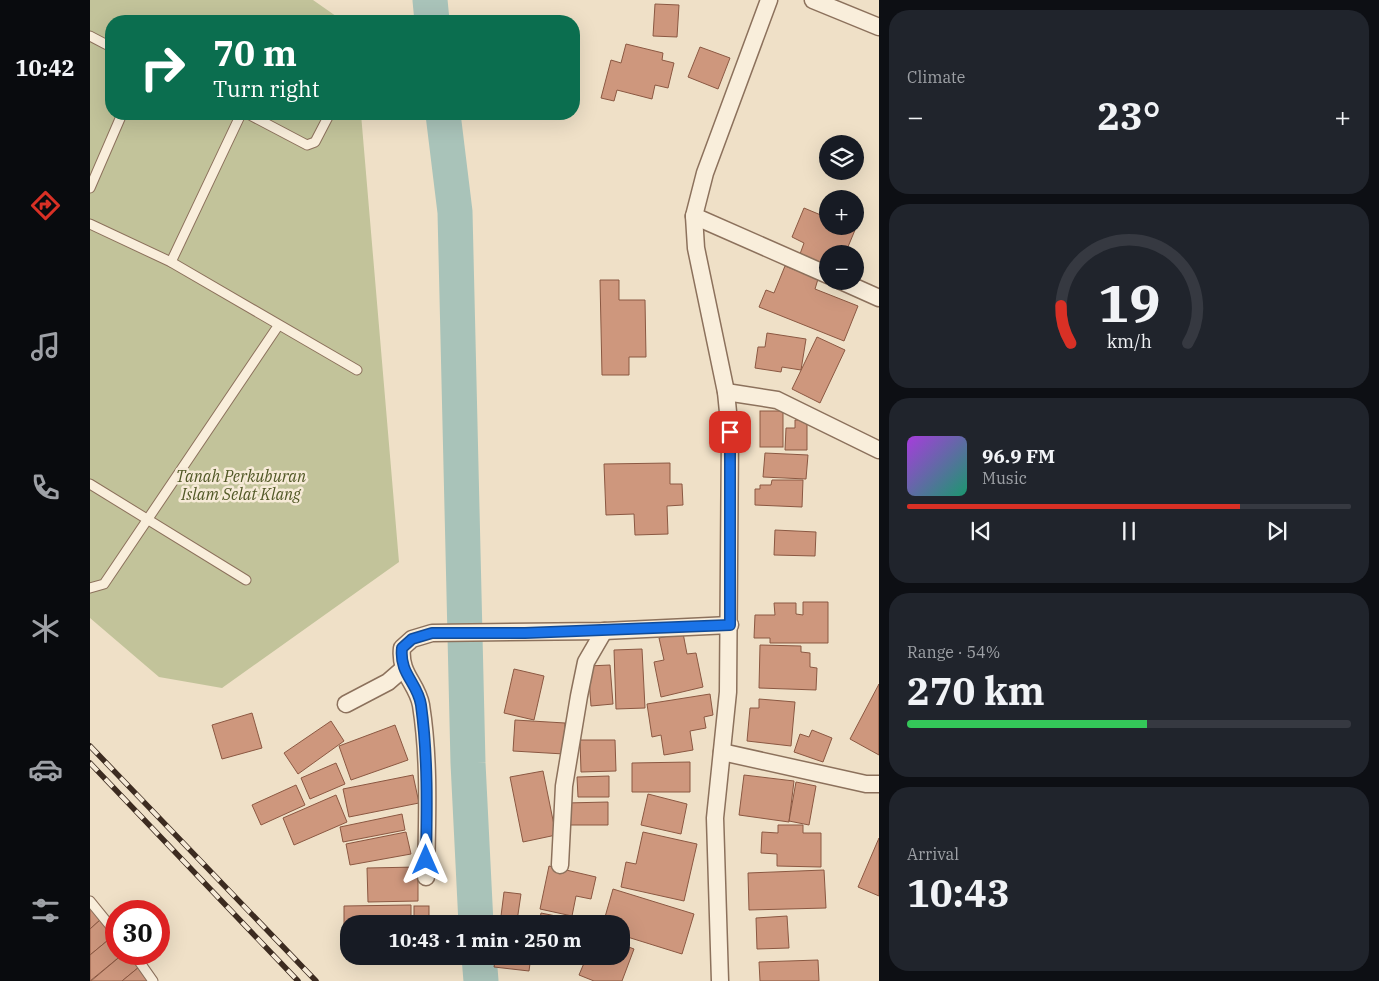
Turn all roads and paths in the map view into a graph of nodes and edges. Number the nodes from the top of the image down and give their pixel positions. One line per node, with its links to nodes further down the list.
1 (769, 0): 11 (street)
2 (813, 0): 3 (street)
3 (879, 27)
4 (90, 36): 5 (lane)
5 (105, 45)
6 (119, 120): 10 (lane)
7 (238, 120): 13 (lane)
8 (259, 120): 9 (lane)
9 (326, 120)
10 (90, 188)
11 (694, 216): 14 (street); 19 (street)
12 (90, 224): 13 (lane)
13 (171, 262): 17 (lane)
14 (819, 271)
15 (861, 290): 16 (street)
16 (879, 298)
17 (278, 326): 18 (lane); 22 (lane)
18 (357, 370)
19 (726, 392): 20 (street); 25 (street)
20 (879, 450)
21 (90, 484): 22 (lane)
22 (148, 519): 23 (lane); 24 (lane)
23 (246, 580)
24 (90, 588)
25 (730, 625): 26 (street); 29 (street)
26 (604, 631): 27 (street); 31 (street)
27 (403, 669): 28 (street); 32 (street)
28 (346, 704)
29 (722, 752): 30 (street); 37 (street)
30 (879, 784)
31 (560, 865)
32 (426, 877)
33 (90, 901): 34 (lane)
34 (105, 919)
35 (142, 965): 36 (lane)
36 (153, 981)
37 (720, 981)

